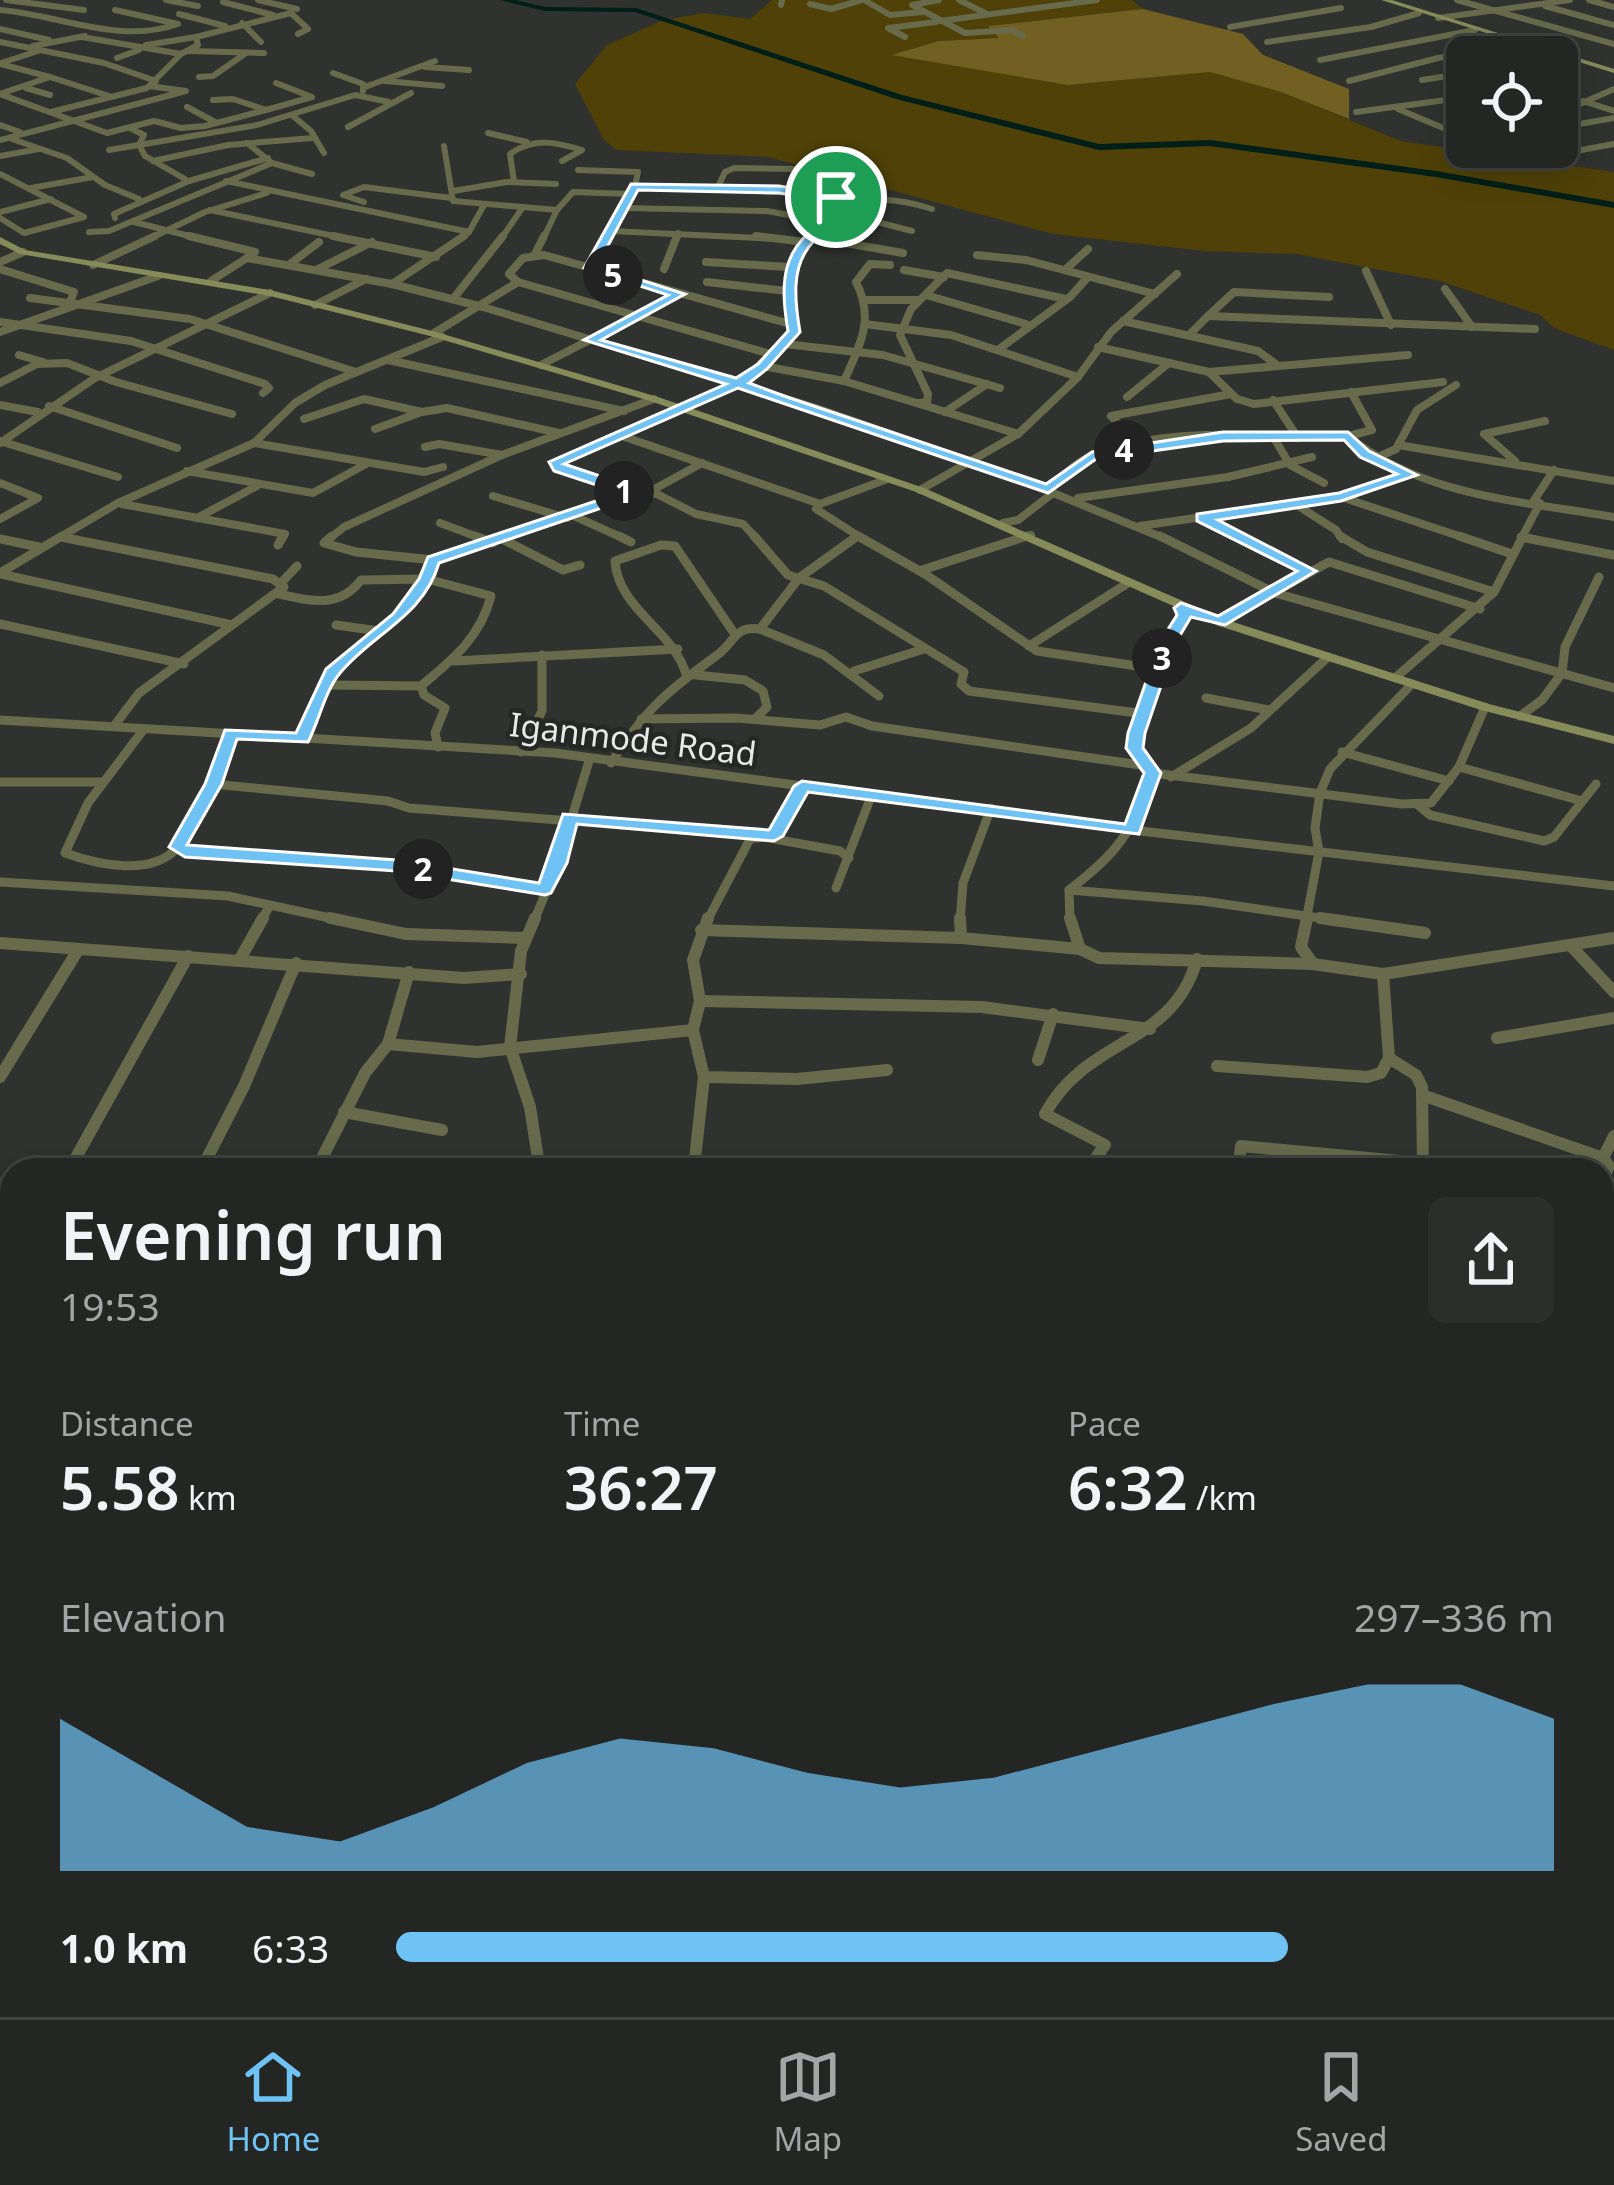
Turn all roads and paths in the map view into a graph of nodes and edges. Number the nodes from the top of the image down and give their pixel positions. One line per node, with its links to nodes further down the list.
1 (6, 0): 24 (street)
2 (166, 0): 20 (street)
3 (258, 0): 28 (street)
4 (863, 0): 17 (street); 27 (street)
5 (902, 0): 19 (street)
6 (939, 0): 19 (street)
7 (959, 0): 31 (street)
8 (1096, 0): 31 (street)
9 (1330, 0): 39 (street)
10 (1382, 0): 29 (street); 33 (street)
11 (1456, 0): 26 (street)
12 (1506, 0): 21 (street)
13 (1570, 0): 18 (street)
14 (1588, 0): 22 (street)
15 (223, 2): 32 (street)
16 (94, 4): 24 (street)
17 (810, 4)
18 (1537, 4): 21 (street); 37 (street)
19 (912, 5): 27 (street)
20 (198, 6)
21 (1515, 6): 26 (street)
22 (1614, 7)
23 (0, 10): 34 (street)
24 (84, 10): 34 (street)
25 (116, 10): 43 (street)
26 (1491, 10): 33 (street); 55 (street)
27 (923, 12): 35 (street)
28 (291, 13): 32 (street); 44 (street)
29 (1419, 13): 33 (street); 54 (street)
30 (179, 14): 38 (street)
31 (988, 14): 35 (street)
32 (276, 16): 36 (street)
33 (1441, 18): 42 (street); 72 (street)
34 (61, 19): 41 (street)
35 (938, 21): 45 (street); 50 (street)
36 (242, 23): 38 (street); 53 (street)
37 (1614, 26)
38 (228, 27): 49 (street)
39 (1230, 27)
40 (0, 29): 51 (street)
41 (105, 29): 43 (street); 47 (street)
42 (1475, 30): 46 (street); 63 (street)
43 (160, 32): 48 (street)
44 (298, 34)
45 (1023, 36)
46 (1495, 36)
47 (82, 37): 51 (street); 56 (street)
48 (178, 37): 49 (street); 56 (street)
49 (196, 37): 58 (street)
50 (904, 38)
51 (52, 41): 57 (street)
52 (0, 42): 57 (street)
53 (261, 42)
54 (1267, 42)
55 (1614, 44)
56 (140, 48): 58 (street); 62 (street)
57 (33, 49): 64 (street); 67 (street)
58 (184, 53): 59 (street); 78 (street)
59 (246, 53): 60 (street); 84 (street)
60 (263, 53)
61 (1446, 57): 75 (street)
62 (117, 58)
63 (1320, 60)
64 (89, 61): 68 (street); 78 (street)
65 (436, 61): 69 (street)
66 (1578, 64): 72 (street)
67 (0, 66): 73 (street)
68 (65, 66)
69 (421, 67): 70 (street); 77 (street)
70 (470, 70)
71 (333, 73): 82 (street)
72 (1614, 73)
73 (50, 77): 81 (street); 88 (street)
74 (1446, 77): 76 (street)
75 (1348, 80)
76 (1422, 80)
77 (381, 81): 80 (street); 82 (street)
78 (152, 83): 84 (street); 88 (street)
79 (276, 83): 97 (street)
80 (442, 86)
81 (23, 87): 86 (street); 98 (street)
82 (365, 87): 87 (street)
83 (1614, 89): 91 (street)
84 (186, 91): 102 (street)
85 (411, 93): 92 (street)
86 (50, 95)
87 (355, 95): 92 (street); 101 (street)
88 (112, 97): 98 (street)
89 (214, 100): 97 (street)
90 (1446, 100): 96 (street)
91 (1581, 101): 93 (street); 100 (street)
92 (389, 102): 107 (street)
93 (1578, 102)
94 (1384, 103): 96 (street)
95 (187, 107): 103 (street)
96 (1395, 108): 99 (street); 109 (street)
97 (266, 110): 103 (street)
98 (51, 112): 102 (street)
99 (1356, 112)
100 (1614, 115): 104 (street)
101 (292, 116): 113 (street); 118 (street)
102 (69, 121): 106 (street); 111 (street)
103 (218, 124): 108 (street)
104 (1580, 124)
105 (0, 125): 111 (street)
106 (89, 127): 108 (street); 112 (street)
107 (348, 127)
108 (127, 128): 118 (street)
109 (1446, 129)
110 (488, 133): 116 (street)
111 (23, 134): 114 (street)
112 (69, 135)
113 (314, 138): 115 (street); 123 (street)
114 (4, 139): 120 (street)
115 (248, 143): 125 (street); 126 (street)
116 (530, 143): 127 (street); 135 (street)
117 (1614, 143): 121 (street)
118 (140, 146): 122 (street); 126 (street)
119 (444, 146): 143 (street)
120 (42, 148): 124 (street); 132 (street)
121 (1578, 150)
122 (109, 151)
123 (324, 153)
124 (0, 156)
125 (270, 160): 131 (street); 133 (street); 134 (street)
126 (153, 161): 133 (street)
127 (562, 161)
128 (795, 169): 138 (street)
129 (578, 170): 140 (street)
130 (0, 174): 139 (street)
131 (312, 174)
132 (93, 177): 139 (street); 145 (street)
133 (185, 179): 145 (street)
134 (226, 181): 141 (street); 157 (street)
135 (514, 182): 137 (street); 143 (street)
136 (835, 182): 142 (street)
137 (556, 184)
138 (718, 187): 140 (street); 142 (street)
139 (30, 188): 144 (street)
140 (632, 190): 149 (street); 152 (street)
141 (270, 192): 151 (street); 153 (street)
142 (815, 193): 146 (street)
143 (452, 195): 147 (street); 151 (street)
144 (51, 199): 155 (street); 155 (street)
145 (139, 199): 156 (street)
146 (864, 202): 150 (street); 154 (street)
147 (484, 205): 148 (street); 163 (street)
148 (523, 207): 152 (street); 207 (street)
149 (624, 208): 158 (street); 160 (street)
150 (932, 208)
151 (352, 209): 163 (street)
152 (556, 209): 172 (street)
153 (211, 210): 159 (street); 168 (street)
154 (844, 213): 158 (street); 161 (street)
155 (0, 215)
156 (116, 218)
157 (134, 222): 159 (street); 162 (street)
158 (827, 222): 166 (street)
159 (167, 230): 176 (street); 181 (street)
160 (611, 231): 164 (street); 184 (street)
161 (912, 231)
162 (89, 232)
163 (469, 232): 175 (street)
164 (678, 233): 166 (street); 186 (street)
165 (0, 240): 170 (street)
166 (807, 240): 171 (street); 183 (street)
167 (319, 242): 179 (street)
168 (372, 242): 175 (street); 185 (street)
169 (1088, 248): 188 (street)
170 (23, 252): 180 (street); 181 (street)
171 (891, 252): 173 (street); 178 (street)
172 (535, 254): 184 (street); 196 (street)
173 (903, 254)
174 (977, 254): 188 (street)
175 (436, 257): 198 (street)
176 (248, 258): 179 (street); 195 (street)
177 (706, 262): 183 (street)
178 (874, 263): 182 (street); 209 (street)
179 (290, 264): 185 (street)
180 (0, 265): 210 (street)
181 (93, 265): 191 (street)
182 (890, 265)
183 (789, 267): 200 (street)
184 (590, 268): 202 (street)
185 (318, 269): 194 (street)
186 (664, 269)
187 (904, 270): 192 (street)
188 (1065, 270): 193 (street)
189 (1366, 271): 223 (street)
190 (1177, 274): 203 (street)
191 (158, 276): 195 (street); 211 (street)
192 (944, 277): 204 (street); 208 (street)
193 (1087, 278): 203 (street); 208 (street)
194 (366, 279): 198 (street); 212 (street)
195 (211, 281): 201 (street)
196 (518, 282): 213 (street); 215 (street)
197 (707, 282): 200 (street)
198 (392, 284): 207 (street)
199 (1445, 289): 225 (street)
200 (787, 291): 222 (street)
201 (270, 293): 212 (street); 218 (street)
202 (679, 294): 215 (street); 222 (street)
203 (1155, 294): 216 (street)
204 (922, 297): 209 (street); 221 (street); 224 (street)
205 (1329, 297): 214 (street)
206 (30, 298): 210 (street)
207 (453, 299): 213 (street)
208 (1066, 299): 221 (street)
209 (867, 300): 220 (street)
210 (70, 302): 211 (street)
211 (86, 304): 218 (street); 219 (street)
212 (315, 305): 228 (street)
213 (483, 308): 228 (street); 230 (street)
214 (1208, 316): 223 (street); 229 (street)
215 (637, 317): 230 (street); 237 (street)
216 (1124, 320): 229 (street); 232 (street)
217 (0, 322): 219 (street)
218 (208, 323): 233 (street); 247 (street)
219 (20, 324): 227 (street); 233 (street)
220 (866, 324): 224 (street); 235 (street)
221 (1026, 324): 234 (street)
222 (794, 325): 231 (street)
223 (1391, 325): 225 (street)
224 (903, 326): 234 (street); 240 (street)
225 (1472, 327): 226 (street)
226 (1535, 329)
227 (0, 332)
228 (437, 335): 239 (street); 244 (street)
229 (1189, 335): 243 (street)
230 (590, 340): 244 (street); 253 (street)
231 (785, 344): 235 (street); 237 (street)
232 (1098, 347): 242 (street); 250 (street)
233 (154, 349): 248 (street); 257 (street)
234 (999, 349): 250 (street)
235 (858, 351): 240 (street); 251 (street)
236 (19, 355): 241 (street)
237 (774, 355): 245 (street)
238 (1408, 355): 243 (street)
239 (388, 360): 247 (street); 268 (street)
240 (909, 360): 254 (street); 264 (street)
241 (43, 362): 248 (street); 252 (street)
242 (1169, 364): 246 (street); 260 (street)
243 (1277, 364): 246 (street)
244 (541, 365): 261 (street)
245 (763, 366): 251 (street); 253 (street)
246 (1209, 371): 259 (street)
247 (354, 372): 284 (street)
248 (106, 373): 266 (street); 272 (street)
249 (1431, 373): 258 (street)
250 (1078, 377): 278 (street)
251 (844, 381): 264 (street)
252 (0, 382)
253 (737, 383): 267 (street); 296 (street)
254 (986, 384): 256 (street); 271 (street)
255 (1456, 385): 286 (street)
256 (1000, 388)
257 (263, 392)
258 (1352, 392): 262 (street); 280 (street)
259 (1232, 394): 263 (street); 288 (street)
260 (1127, 397)
261 (654, 400): 267 (street); 268 (street)
262 (1273, 400): 263 (street); 282 (street)
263 (1244, 403): 273 (street)
264 (919, 404): 271 (street)
265 (0, 405): 269 (street)
266 (49, 406): 269 (street); 289 (street)
267 (682, 408): 279 (street); 306 (street)
268 (624, 411): 277 (street)
269 (38, 412): 283 (street)
270 (422, 412): 274 (street); 276 (street); 277 (street)
271 (946, 412): 278 (street)
272 (232, 414)
273 (1237, 417)
274 (304, 419)
275 (1545, 421): 298 (street)
276 (375, 429)
277 (559, 433): 285 (street)
278 (1018, 434): 296 (street)
279 (619, 435): 292 (street); 297 (street)
280 (1348, 436): 282 (street); 295 (street)
281 (1274, 438): 282 (street); 288 (street); 300 (street)
282 (1298, 438)
283 (0, 442): 305 (street)
284 (254, 442): 293 (street); 303 (street)
285 (537, 443): 291 (street); 292 (street)
286 (1398, 445): 295 (street); 298 (street)
287 (424, 447): 291 (street)
288 (1141, 447): 313 (street)
289 (177, 448)
290 (344, 448): 293 (street)
291 (502, 455): 341 (street)
292 (566, 456): 311 (street)
293 (327, 457): 299 (street)
294 (1312, 457): 300 (street)
295 (1374, 459): 304 (street)
296 (971, 461): 312 (street); 313 (street)
297 (702, 463): 314 (street); 321 (street)
298 (1518, 463): 302 (street)
299 (367, 464): 301 (street); 310 (street)
300 (1290, 465): 309 (street); 317 (street)
301 (443, 467)
302 (1554, 470): 307 (street); 318 (street)
303 (187, 471): 310 (street); 319 (street)
304 (1410, 475): 316 (street); 318 (street)
305 (118, 477)
306 (884, 480): 312 (street); 321 (street)
307 (1614, 481)
308 (0, 483): 326 (street)
309 (1324, 483)
310 (257, 486): 324 (street)
311 (624, 490): 314 (street); 322 (street)
312 (920, 490): 328 (street)
313 (1050, 491): 317 (street); 328 (street)
314 (649, 492): 348 (street)
315 (493, 496): 322 (street)
316 (1341, 497): 320 (street); 339 (street)
317 (1074, 499): 329 (street)
318 (1536, 502): 323 (street); 333 (street)
319 (118, 503): 324 (street); 331 (street)
320 (1295, 504): 325 (street); 352 (street)
321 (820, 505): 332 (street)
322 (570, 517): 335 (street); 336 (street)
323 (1614, 517)
324 (197, 518): 337 (street)
325 (1202, 518): 329 (street); 345 (street)
326 (0, 519)
327 (440, 523): 335 (street)
328 (1003, 523): 330 (street)
329 (1137, 526): 353 (street)
330 (1030, 535): 344 (street); 351 (street)
331 (58, 537): 338 (street); 350 (street)
332 (856, 537): 344 (street); 348 (street)
333 (1521, 537): 339 (street); 340 (street)
334 (0, 539): 338 (street)
335 (498, 542): 341 (street); 342 (street)
336 (631, 542)
337 (278, 545)
338 (39, 548): 346 (street)
339 (1512, 554): 352 (street)
340 (1614, 555)
341 (433, 560): 349 (street)
342 (580, 565)
343 (297, 566): 350 (street)
344 (919, 570): 365 (street)
345 (1309, 571): 353 (street); 356 (street)
346 (0, 573): 359 (street)
347 (1599, 577): 375 (street)
348 (799, 578): 361 (street); 366 (street)
349 (427, 579): 354 (street); 362 (street); 370 (street)
350 (282, 582): 354 (street)
351 (1128, 583): 355 (street); 365 (street)
352 (1494, 592): 356 (street)
353 (1275, 593): 357 (street); 364 (street)
354 (279, 594): 359 (street)
355 (1181, 608): 357 (street); 372 (street)
356 (1480, 608): 364 (street)
357 (1220, 622): 369 (street)
358 (0, 624): 371 (street)
359 (232, 625): 371 (street)
360 (336, 625): 362 (street)
361 (760, 629): 363 (street); 373 (street)
362 (379, 631): 378 (street)
363 (734, 633): 367 (street); 374 (street)
364 (1441, 640): 375 (street); 376 (street)
365 (1029, 646): 372 (street)
366 (926, 649): 373 (street); 385 (street)
367 (678, 650): 368 (street); 374 (street)
368 (542, 655): 370 (street); 396 (street)
369 (1328, 657): 376 (street); 384 (street)
370 (449, 662): 379 (street)
371 (184, 664): 390 (street)
372 (1157, 669): 385 (street)
373 (854, 671): 381 (street)
374 (686, 674): 387 (street); 388 (street)
375 (1562, 674): 380 (street); 386 (street)
376 (1395, 678): 377 (street)
377 (1412, 684): 383 (street); 397 (street)
378 (329, 685): 379 (street); 393 (street)
379 (421, 686): 395 (street)
380 (1614, 688)
381 (879, 696)
382 (1206, 698): 384 (street)
383 (1485, 707): 386 (street); 400 (street)
384 (1269, 710): 402 (street)
385 (1145, 714): 401 (street)
386 (1520, 716): 394 (street)
387 (641, 719): 388 (street); 399 (street)
388 (755, 719): 401 (street)
389 (0, 720): 390 (street, Iganmode Road)
390 (114, 726): 391 (street, Iganmode Road)
391 (144, 729): 392 (street, Iganmode Road); 405 (street)
392 (231, 734): 393 (street, Iganmode Road); 406 (street)
393 (302, 738): 395 (street, Iganmode Road)
394 (1614, 740)
395 (438, 747): 396 (street, Iganmode Road)
396 (520, 752): 398 (street, Iganmode Road)
397 (1342, 752): 403 (street); 410 (street)
398 (589, 761): 399 (street, Iganmode Road); 414 (street)
399 (611, 763): 408 (street, Iganmode Road)
400 (1459, 767): 403 (street); 411 (street)
401 (1150, 769): 402 (street); 415 (street)
402 (1171, 777): 410 (street)
403 (1450, 781): 412 (street)
404 (0, 782): 405 (street)
405 (102, 782): 417 (street)
406 (213, 784): 414 (street); 417 (street)
407 (1596, 784): 411 (street)
408 (802, 786): 409 (street, Iganmode Road); 416 (street)
409 (872, 794): 413 (street, Iganmode Road); 419 (street)
410 (1320, 795): 412 (street); 418 (street)
411 (1582, 801): 412 (street)
412 (1424, 806)
413 (991, 808): 415 (street, Iganmode Road); 430 (street)
414 (569, 818): 416 (street); 423 (street)
415 (1132, 830): 418 (street, Iganmode Road); 424 (street)
416 (758, 836): 419 (street); 427 (street)
417 (178, 847): 423 (street)
418 (1319, 852): 421 (street, Iganmode Road); 426 (street)
419 (849, 858): 422 (street)
420 (0, 882): 425 (street)
421 (1614, 886)
422 (836, 888)
423 (545, 889): 429 (street)
424 (1069, 890): 426 (street); 435 (street)
425 (269, 907): 429 (street); 437 (street)
426 (1306, 916): 428 (street); 440 (street)
427 (701, 930): 430 (street); 445 (street)
428 (1425, 933)
429 (526, 938): 442 (street)
430 (962, 938): 435 (street)
431 (1614, 938): 433 (street)
432 (0, 943): 434 (street)
433 (1572, 947): 443 (street); 444 (street)
434 (78, 950): 436 (street); 457 (street)
435 (1080, 950): 438 (street)
436 (188, 956): 437 (street); 463 (street)
437 (240, 959): 439 (street)
438 (1197, 959): 440 (street); 449 (street)
439 (296, 963): 441 (street); 464 (street)
440 (1313, 964): 443 (street)
441 (409, 972): 442 (street); 451 (street)
442 (520, 974): 452 (street)
443 (1383, 974): 453 (street)
444 (1614, 992)
445 (700, 1000): 446 (street); 448 (street)
446 (1053, 1014): 449 (street); 454 (street)
447 (1614, 1018): 450 (street)
448 (693, 1030): 452 (street); 458 (street)
449 (1150, 1030): 468 (street)
450 (1497, 1038)
451 (388, 1044): 452 (street); 460 (street)
452 (510, 1047): 466 (street)
453 (1389, 1058): 455 (street); 459 (street)
454 (1038, 1060)
455 (1217, 1066)
456 (887, 1070): 458 (street)
457 (0, 1077)
458 (704, 1077): 467 (street)
459 (1422, 1095): 471 (street); 472 (street)
460 (344, 1112): 461 (street); 465 (street)
461 (442, 1130)
462 (1614, 1136): 472 (street)
463 (76, 1158)
464 (207, 1158)
465 (321, 1158)
466 (539, 1158)
467 (695, 1158)
468 (1098, 1158)
469 (1240, 1158): 470 (street)
470 (1362, 1158)
471 (1422, 1158)
472 (1603, 1158)

